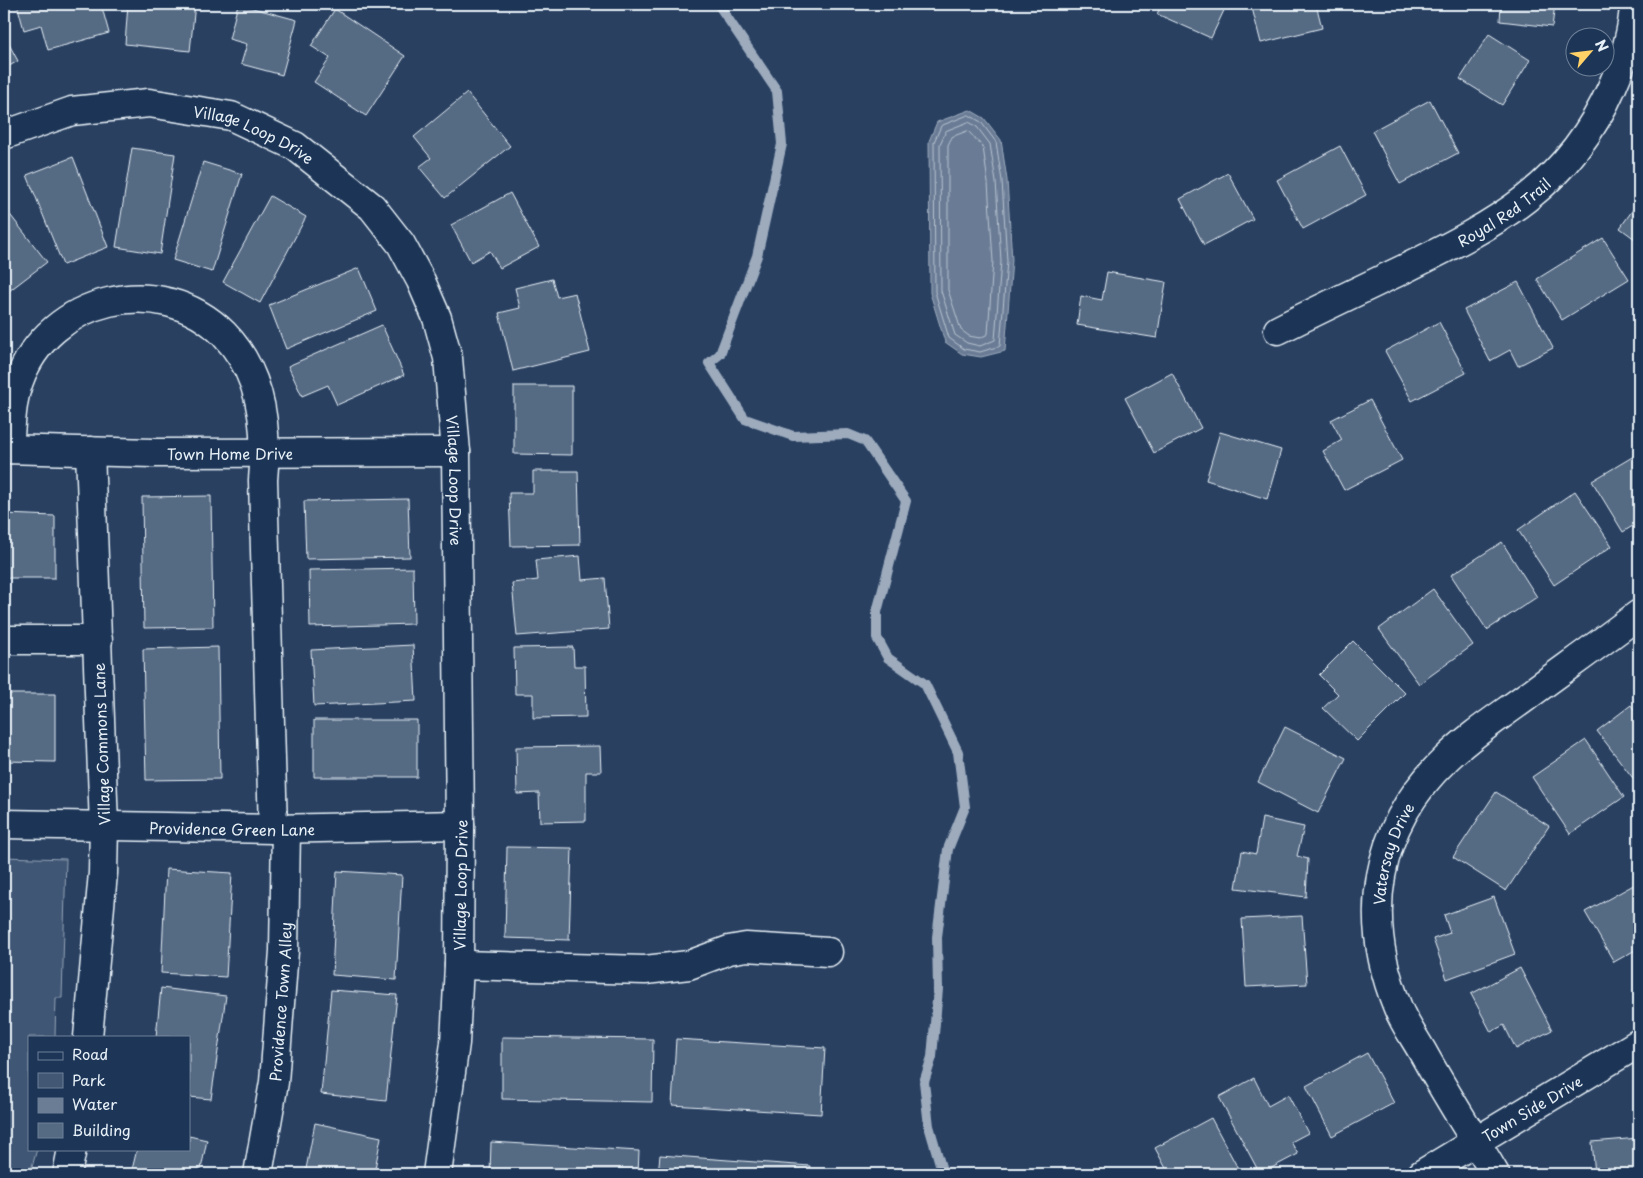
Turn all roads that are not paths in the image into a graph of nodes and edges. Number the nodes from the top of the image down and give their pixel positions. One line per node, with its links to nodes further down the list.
1 (1634, 4): 3 (street, Royal Red Trail)
2 (4, 135): 7 (street, Village Loop Drive)
3 (1278, 330)
4 (6, 449): 5 (street, Town Home Drive); 6 (street, Providence Town Alley)
5 (90, 451): 6 (street, Town Home Drive); 10 (street, Village Commons Lane)
6 (266, 452): 7 (street, Town Home Drive); 14 (street, Providence Town Alley)
7 (456, 452): 12 (street, Village Loop Drive)
8 (1639, 614): 19 (street, Vatersay Drive)
9 (4, 640): 10 (street)
10 (98, 640): 13 (street, Village Commons Lane)
11 (4, 824): 13 (street, Providence Green Lane)
12 (460, 825): 14 (street, Providence Green Lane); 16 (street, Village Loop Drive)
13 (104, 826): 14 (street, Providence Green Lane); 17 (street, Village Commons Lane)
14 (279, 829): 22 (street, Providence Town Alley)
15 (828, 952): 16 (street)
16 (459, 965): 23 (street, Village Loop Drive)
17 (88, 1036)
18 (1639, 1043): 19 (street, Town Side Drive)
19 (1476, 1142): 24 (street, Town Side Drive); 25 (street, Vatersay Drive)
20 (72, 1150): 21 (street)
21 (67, 1174)
22 (258, 1174)
23 (437, 1174)
24 (1422, 1174)
25 (1495, 1174)

